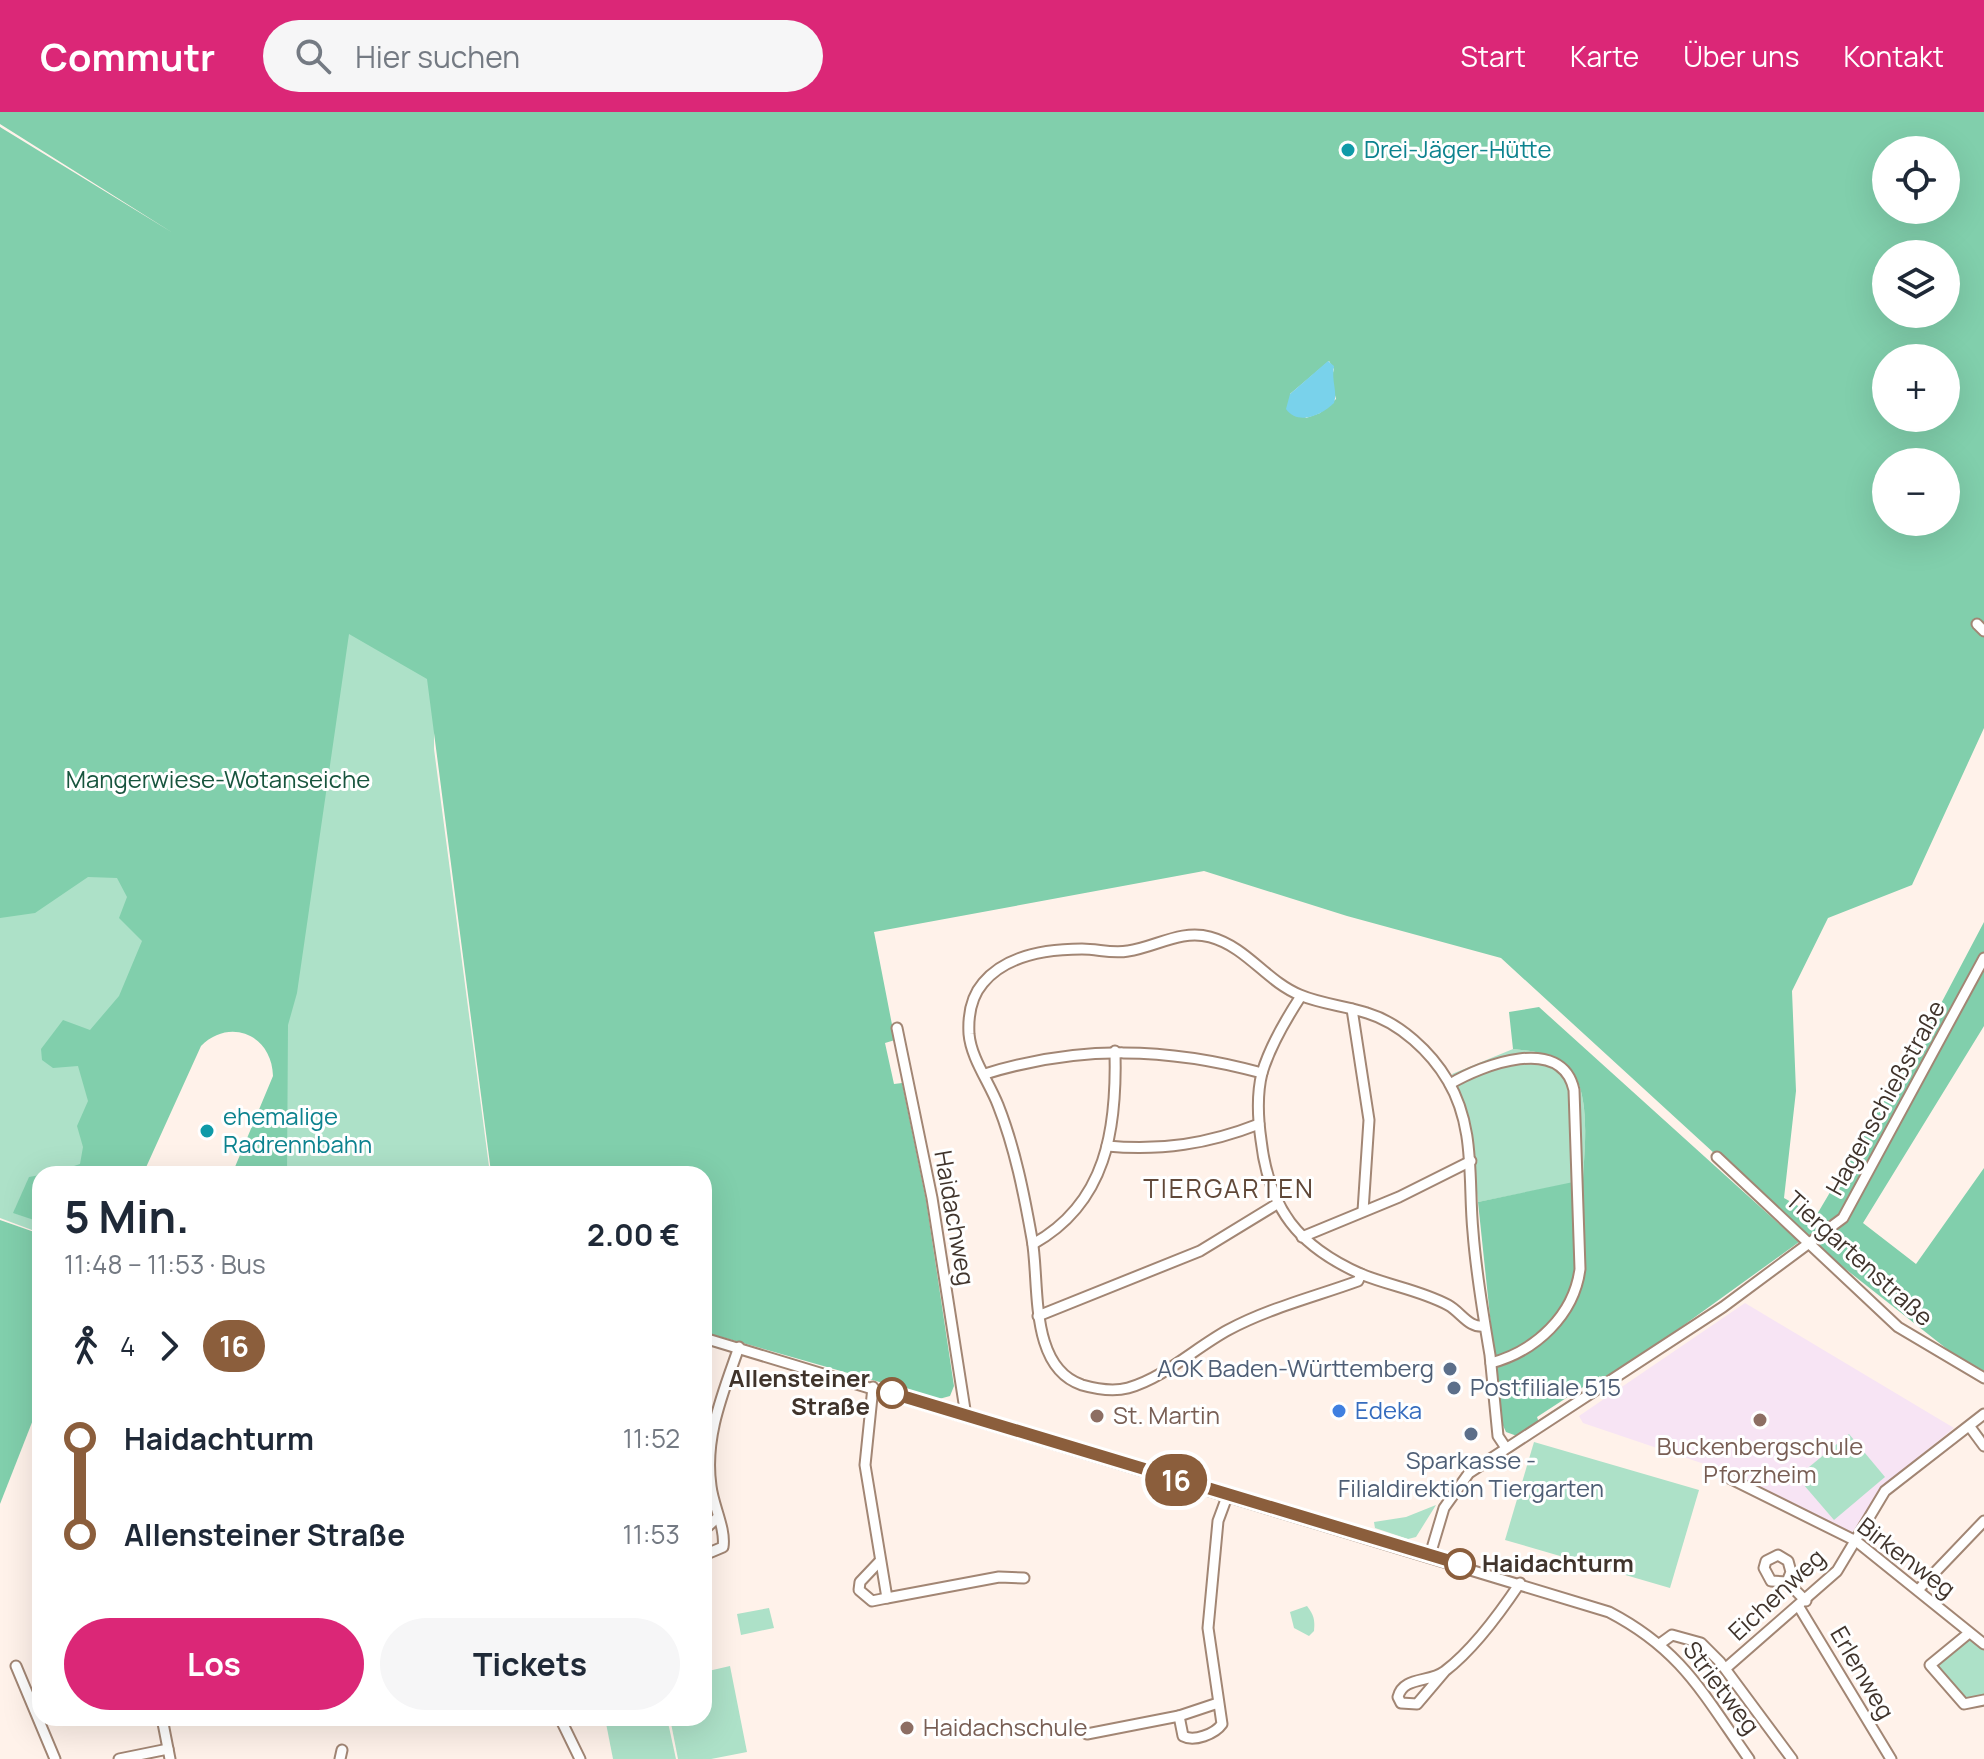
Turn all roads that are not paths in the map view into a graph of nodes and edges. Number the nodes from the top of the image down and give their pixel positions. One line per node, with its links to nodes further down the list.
1 (1984, 958): 17 (street, Hagenschießstraße)
2 (1301, 996): 3 (street); 6 (street); 7 (street)
3 (1352, 1009): 8 (street); 14 (street)
4 (897, 1028): 27 (street, Haidachweg)
5 (1115, 1051): 6 (street); 7 (street); 10 (street)
6 (1262, 1073): 9 (street)
7 (985, 1074): 16 (street)
8 (1450, 1084): 12 (street); 23 (street)
9 (1259, 1124): 10 (street); 13 (street)
10 (1107, 1146): 16 (street)
11 (1717, 1157): 17 (street, Tiergartenstraße)
12 (1471, 1161): 14 (street); 20 (street)
13 (1277, 1204): 15 (street); 19 (street)
14 (1363, 1211): 15 (street)
15 (1302, 1237): 18 (street)
16 (1033, 1244): 19 (street)
17 (1807, 1245): 24 (street, Tiergartenstraße); 31 (street, Hagenschießstraße)
18 (1361, 1274): 19 (street); 20 (street)
19 (1038, 1316)
20 (1485, 1326): 23 (street)
21 (712, 1340): 22 (street, Strietweg)
22 (739, 1347): 25 (street, Strietweg); 29 (street)
23 (1491, 1363): 31 (street)
24 (1984, 1378)
25 (873, 1387): 27 (street, Strietweg); 41 (street)
26 (1984, 1414): 28 (street, Eichenweg)
27 (966, 1416): 34 (street, Strietweg)
28 (1970, 1427): 30 (street); 38 (street, Eichenweg)
29 (712, 1436)
30 (1984, 1446)
31 (1506, 1448): 40 (street, Hagenschießstraße)
32 (712, 1477): 35 (street)
33 (1729, 1478): 38 (street, Birkenweg)
34 (1228, 1494): 40 (street, Strietweg); 55 (street)
35 (717, 1518): 37 (street); 39 (street)
36 (1984, 1521): 45 (street)
37 (712, 1523)
38 (1856, 1541): 45 (street, Birkenweg); 47 (street, Eichenweg)
39 (712, 1552)
40 (1430, 1555): 44 (street, Strietweg)
41 (879, 1562): 46 (street); 46 (street)
42 (1024, 1578): 46 (street)
43 (1787, 1582): 47 (street, Erlenweg)
44 (1520, 1583): 49 (street, Strietweg); 53 (street)
45 (1919, 1589): 48 (street, Birkenweg)
46 (887, 1598)
47 (1802, 1604): 52 (street, Eichenweg); 68 (street, Erlenweg)
48 (1969, 1633): 50 (street, Birkenweg); 54 (street)
49 (1661, 1643): 52 (street, Strietweg); 66 (street, Strietweg)
50 (1984, 1644)
51 (16, 1666): 56 (street)
52 (1726, 1668): 67 (street, Strietweg)
53 (1445, 1671): 53 (street)
54 (1984, 1700)
55 (1218, 1703): 57 (street); 57 (street)
56 (32, 1704)
57 (1179, 1716): 61 (street)
58 (41, 1726): 63 (street)
59 (164, 1726): 62 (street)
60 (564, 1726): 65 (street)
61 (1087, 1734)
62 (169, 1754): 64 (street)
63 (55, 1759)
64 (119, 1759)
65 (580, 1759)
66 (1749, 1759)
67 (1792, 1759)
68 (1891, 1759)

